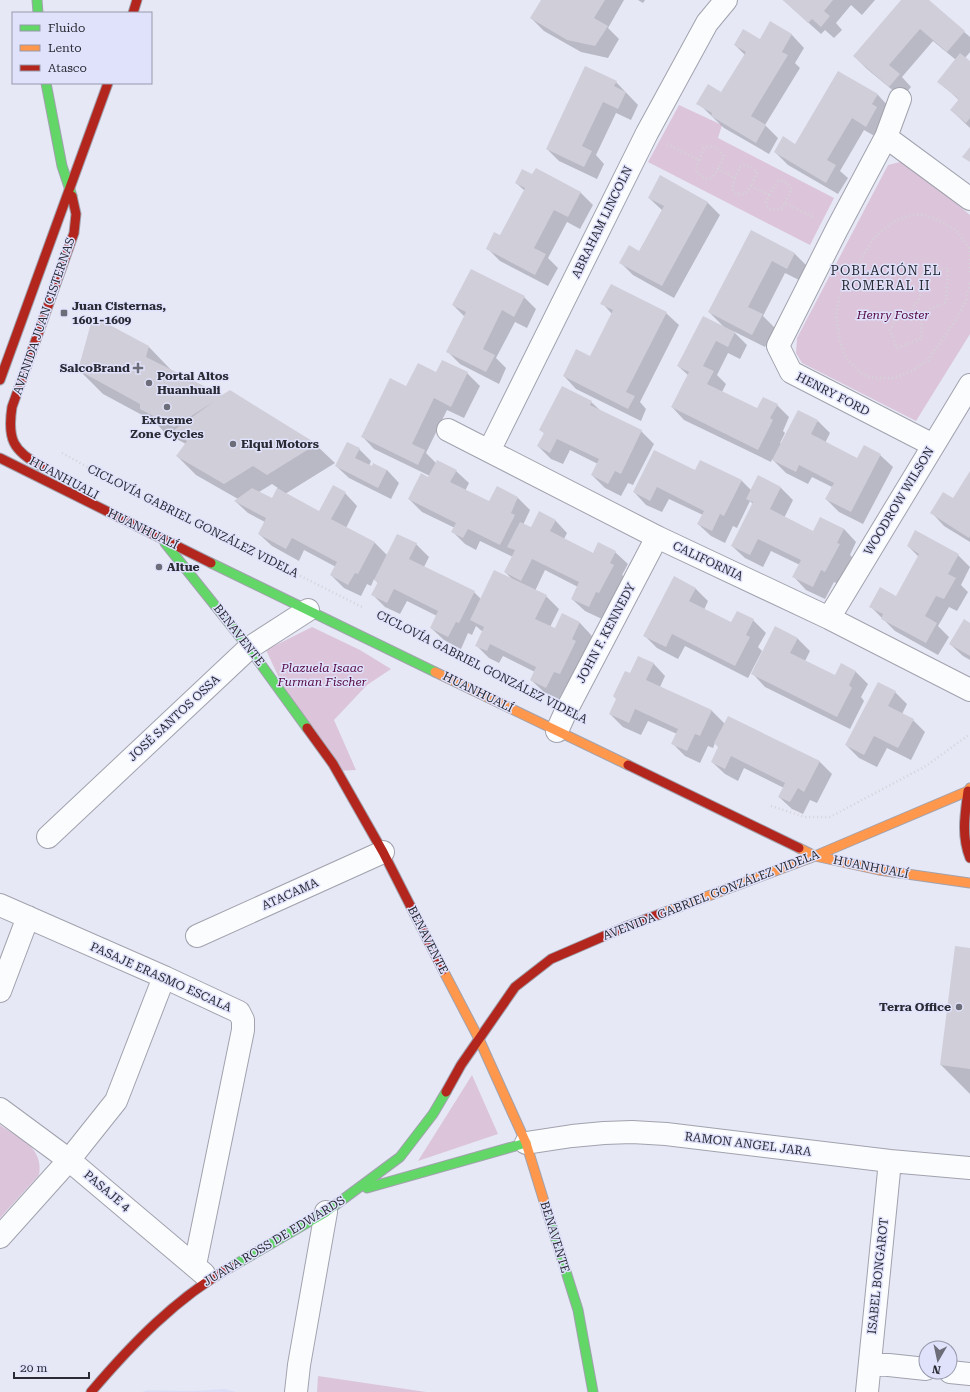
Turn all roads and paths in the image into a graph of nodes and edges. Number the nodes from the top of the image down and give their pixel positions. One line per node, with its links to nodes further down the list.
1 (37, 0): 4 (main road)
2 (137, 0): 5 (main road)
3 (726, 0): 9 (street, ABRAHAM LINCOLN)
4 (38, 12)
5 (132, 12)
6 (46, 84): 15 (main road)
7 (108, 84): 15 (main road, AVENIDA JUAN CISTERNAS)
8 (900, 99): 10 (street, HENRY FORD)
9 (647, 133): 11 (path); 29 (street, ABRAHAM LINCOLN)
10 (886, 137): 17 (street); 19 (street, HENRY FORD)
11 (699, 160): 12 (path); 12 (path)
12 (718, 169): 13 (path)
13 (736, 178): 14 (path); 14 (path)
14 (751, 186): 16 (path)
15 (70, 189): 23 (main road, AVENIDA JUAN CISTERNAS); 25 (main road, AVENIDA JUAN CISTERNAS)
16 (769, 195): 18 (path); 18 (path)
17 (970, 199)
18 (785, 203): 19 (path)
19 (837, 229): 27 (street, HENRY FORD)
20 (970, 272): 21 (path)
21 (970, 283)
22 (922, 313): 22 (path)
23 (0, 380)
24 (970, 385): 27 (street, WOODROW WILSON)
25 (10, 418): 31 (main road, HUANHUALI)
26 (448, 430): 29 (street, CALIFORNIA)
27 (933, 445): 38 (street, WOODROW WILSON)
28 (57, 450): 36 (path, CICLOVÍA GABRIEL GONZÁLEZ VIDELA)
29 (489, 451): 34 (street, CALIFORNIA)
30 (0, 458): 33 (main road, HUANHUALÍ)
31 (48, 470)
32 (114, 503): 33 (main road, HUANHUALI)
33 (136, 526): 35 (main road, HUANHUALÍ)
34 (657, 537): 38 (street, CALIFORNIA); 41 (street, JOHN F. KENNEDY)
35 (162, 539): 37 (main road, HUANHUALÍ); 39 (main road, BENAVENTE)
36 (366, 609)
37 (308, 610): 39 (street, JOSÉ SANTOS OSSA); 41 (main road, HUANHUALÍ)
38 (829, 618): 40 (street, CALIFORNIA)
39 (249, 648): 45 (street, JOSÉ SANTOS OSSA); 46 (main road, BENAVENTE)
40 (970, 690)
41 (557, 731): 47 (main road, HUANHUALÍ)
42 (970, 734): 44 (path)
43 (969, 789): 47 (main road, AVENIDA GABRIEL GONZÁLEZ VIDELA); 48 (main road)
44 (768, 805)
45 (48, 837)
46 (383, 852): 52 (street, ATACAMA); 55 (main road, BENAVENTE)
47 (815, 856): 49 (main road, HUANHUALÍ); 55 (main road, AVENIDA GABRIEL GONZÁLEZ VIDELA)
48 (970, 858)
49 (970, 884)
50 (0, 905): 51 (street, PASAJE ERASMO ESCALA)
51 (28, 917): 53 (street, PASAJE ERASMO ESCALA); 54 (street)
52 (197, 936)
53 (164, 977): 58 (street); 64 (street, PASAJE ERASMO ESCALA)
54 (0, 991)
55 (479, 1039): 57 (main road, BENAVENTE); 61 (main road, AVENIDA GABRIEL GONZÁLEZ VIDELA)
56 (0, 1109): 58 (street, PASAJE 4)
57 (526, 1143): 59 (street, RAMON ANGEL JARA); 61 (main road); 71 (main road, BENAVENTE)
58 (69, 1160): 63 (street); 64 (street, PASAJE 4)
59 (890, 1161): 60 (street, RAMON ANGEL JARA); 65 (street, ISABEL BONGAROT)
60 (970, 1168)
61 (355, 1192): 62 (main road, JUANA ROSS DE EDWARDS)
62 (326, 1212): 64 (main road, JUANA ROSS DE EDWARDS); 70 (street)
63 (0, 1237)
64 (202, 1272): 69 (main road, JUANA ROSS DE EDWARDS)
65 (870, 1363): 66 (street); 72 (street, ISABEL BONGAROT)
66 (918, 1368)
67 (958, 1373): 68 (street)
68 (970, 1374)
69 (91, 1392)
70 (296, 1392)
71 (593, 1392)
72 (867, 1392)

